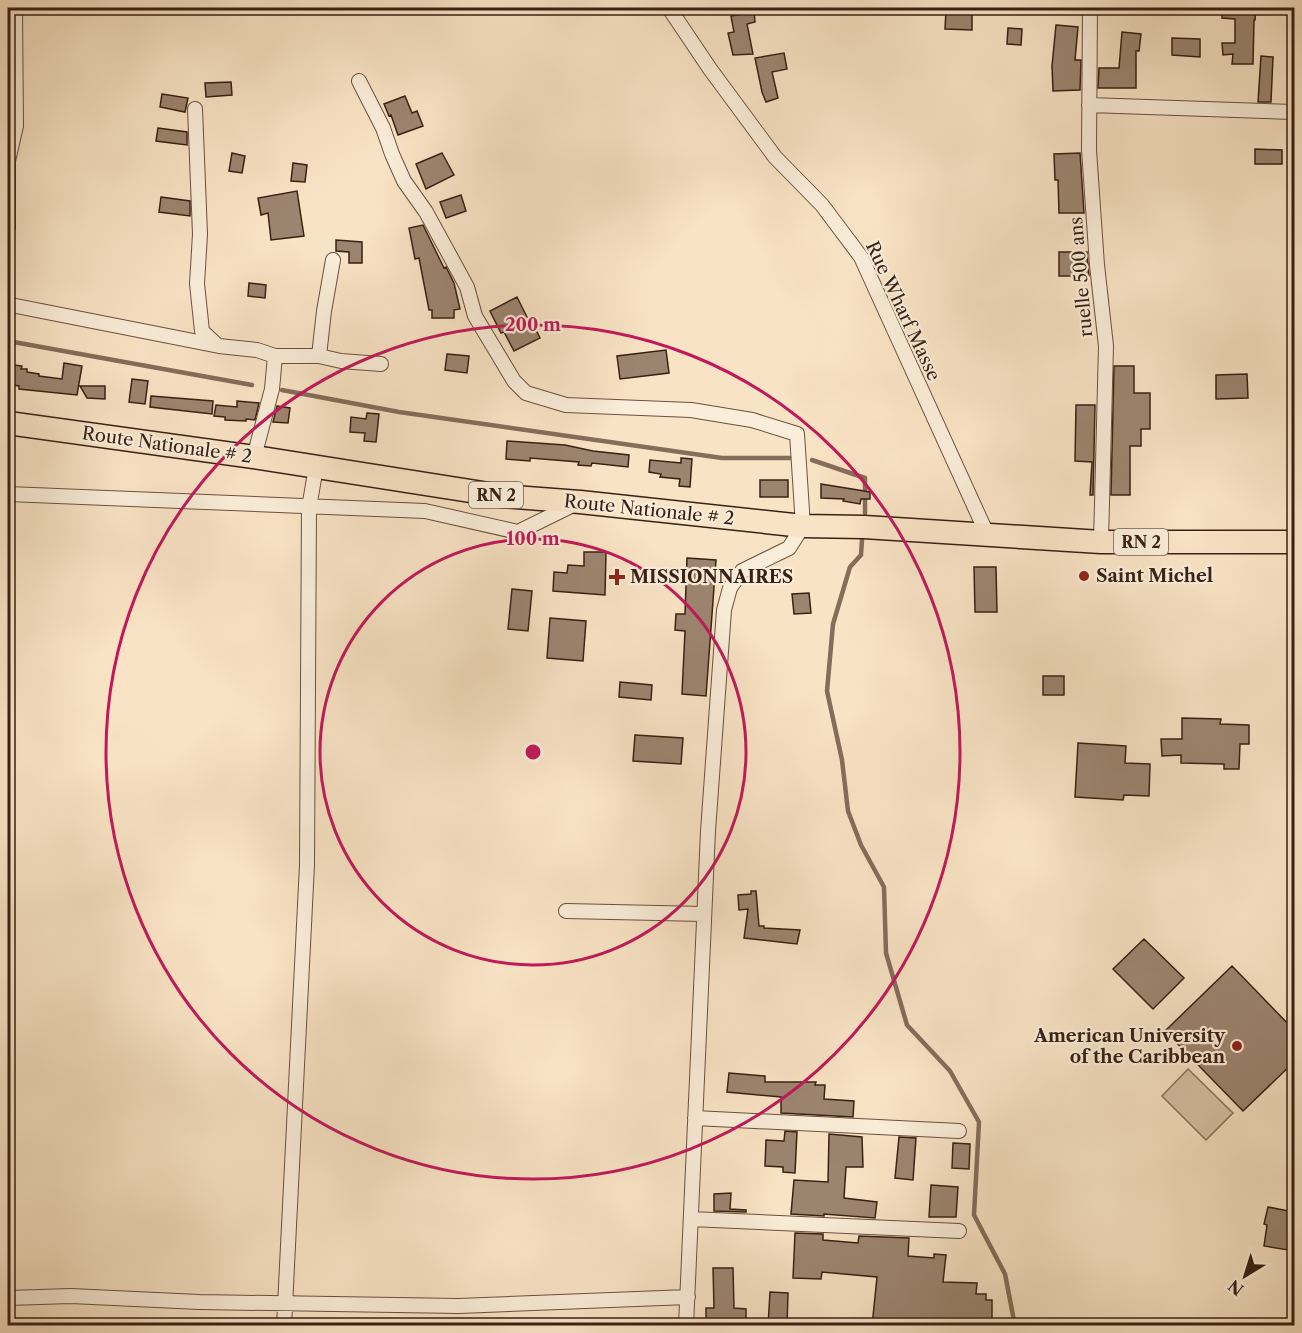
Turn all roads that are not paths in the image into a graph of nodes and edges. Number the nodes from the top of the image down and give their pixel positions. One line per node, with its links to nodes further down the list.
1 (15, 8): 8 (street)
2 (669, 8): 22 (street, Rue Wharf Masse)
3 (1089, 8): 5 (street, ruelle 500 ans)
4 (359, 81): 21 (street)
5 (1089, 105): 7 (street); 23 (street, ruelle 500 ans)
6 (195, 109): 11 (street)
7 (1294, 112)
8 (8, 228)
9 (333, 260): 13 (street)
10 (8, 306): 11 (street)
11 (219, 346): 12 (street)
12 (275, 356): 13 (street); 16 (street)
13 (319, 356): 14 (street)
14 (381, 364)
15 (8, 423): 16 (main road, Route Nationale # 2 / RN 2)
16 (254, 457): 17 (main road, Route Nationale # 2 / RN 2)
17 (316, 467): 19 (main road, Route Nationale # 2 / RN 2); 20 (street)
18 (8, 494): 20 (street)
19 (580, 502): 20 (street); 21 (main road, Route Nationale # 2 / RN 2)
20 (309, 508): 33 (street)
21 (803, 526): 22 (main road, Route Nationale # 2 / RN 2); 26 (street)
22 (987, 534): 23 (main road, Route Nationale # 2 / RN 2)
23 (1101, 542): 24 (main road, Route Nationale # 2 / RN 2)
24 (1294, 542)
25 (566, 911): 26 (street)
26 (704, 914): 27 (street)
27 (695, 1118): 28 (street); 29 (street)
28 (959, 1131)
29 (691, 1219): 30 (street); 31 (street)
30 (958, 1231)
31 (688, 1297): 33 (street); 35 (street)
32 (8, 1298): 33 (street)
33 (285, 1303): 34 (street)
34 (284, 1326)
35 (686, 1326)

